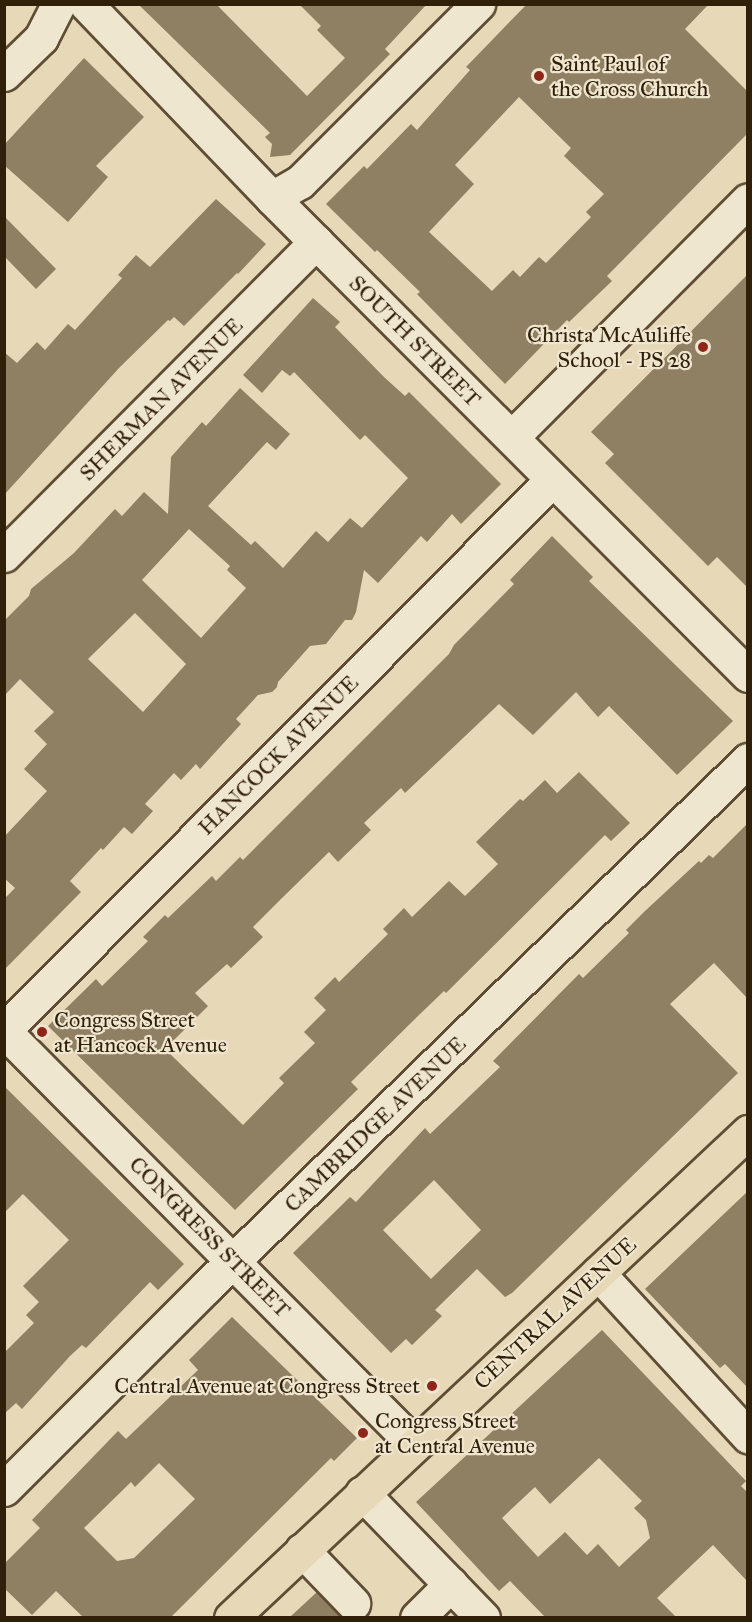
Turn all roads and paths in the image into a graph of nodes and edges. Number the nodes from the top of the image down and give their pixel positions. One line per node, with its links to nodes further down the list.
1 (58, 4): 4 (street)
2 (86, 4): 5 (street, SOUTH STREET)
3 (478, 4): 5 (street)
4 (4, 74)
5 (272, 198): 7 (street, SOUTH STREET)
6 (747, 200): 8 (street)
7 (316, 242): 8 (street, SOUTH STREET); 10 (street, SHERMAN AVENUE)
8 (512, 437): 9 (street, SOUTH STREET)
9 (552, 480): 11 (street, SOUTH STREET); 13 (street, HANCOCK AVENUE)
10 (4, 555)
11 (742, 656)
12 (747, 760): 15 (street, CAMBRIDGE AVENUE)
13 (4, 1031): 15 (street, CONGRESS STREET)
14 (747, 1132): 16 (main road, CENTRAL AVENUE)
15 (234, 1261): 18 (street, CONGRESS STREET); 19 (street, CAMBRIDGE AVENUE)
16 (598, 1273): 17 (street); 18 (main road, CENTRAL AVENUE)
17 (747, 1436)
18 (414, 1444): 20 (main road, CENTRAL AVENUE)
19 (4, 1489)
20 (362, 1493): 21 (main road, CENTRAL AVENUE); 22 (street)
21 (302, 1550): 23 (street); 24 (main road, CENTRAL AVENUE)
22 (451, 1584): 25 (street); 26 (street)
23 (352, 1603)
24 (231, 1617)
25 (417, 1617)
26 (483, 1617)

